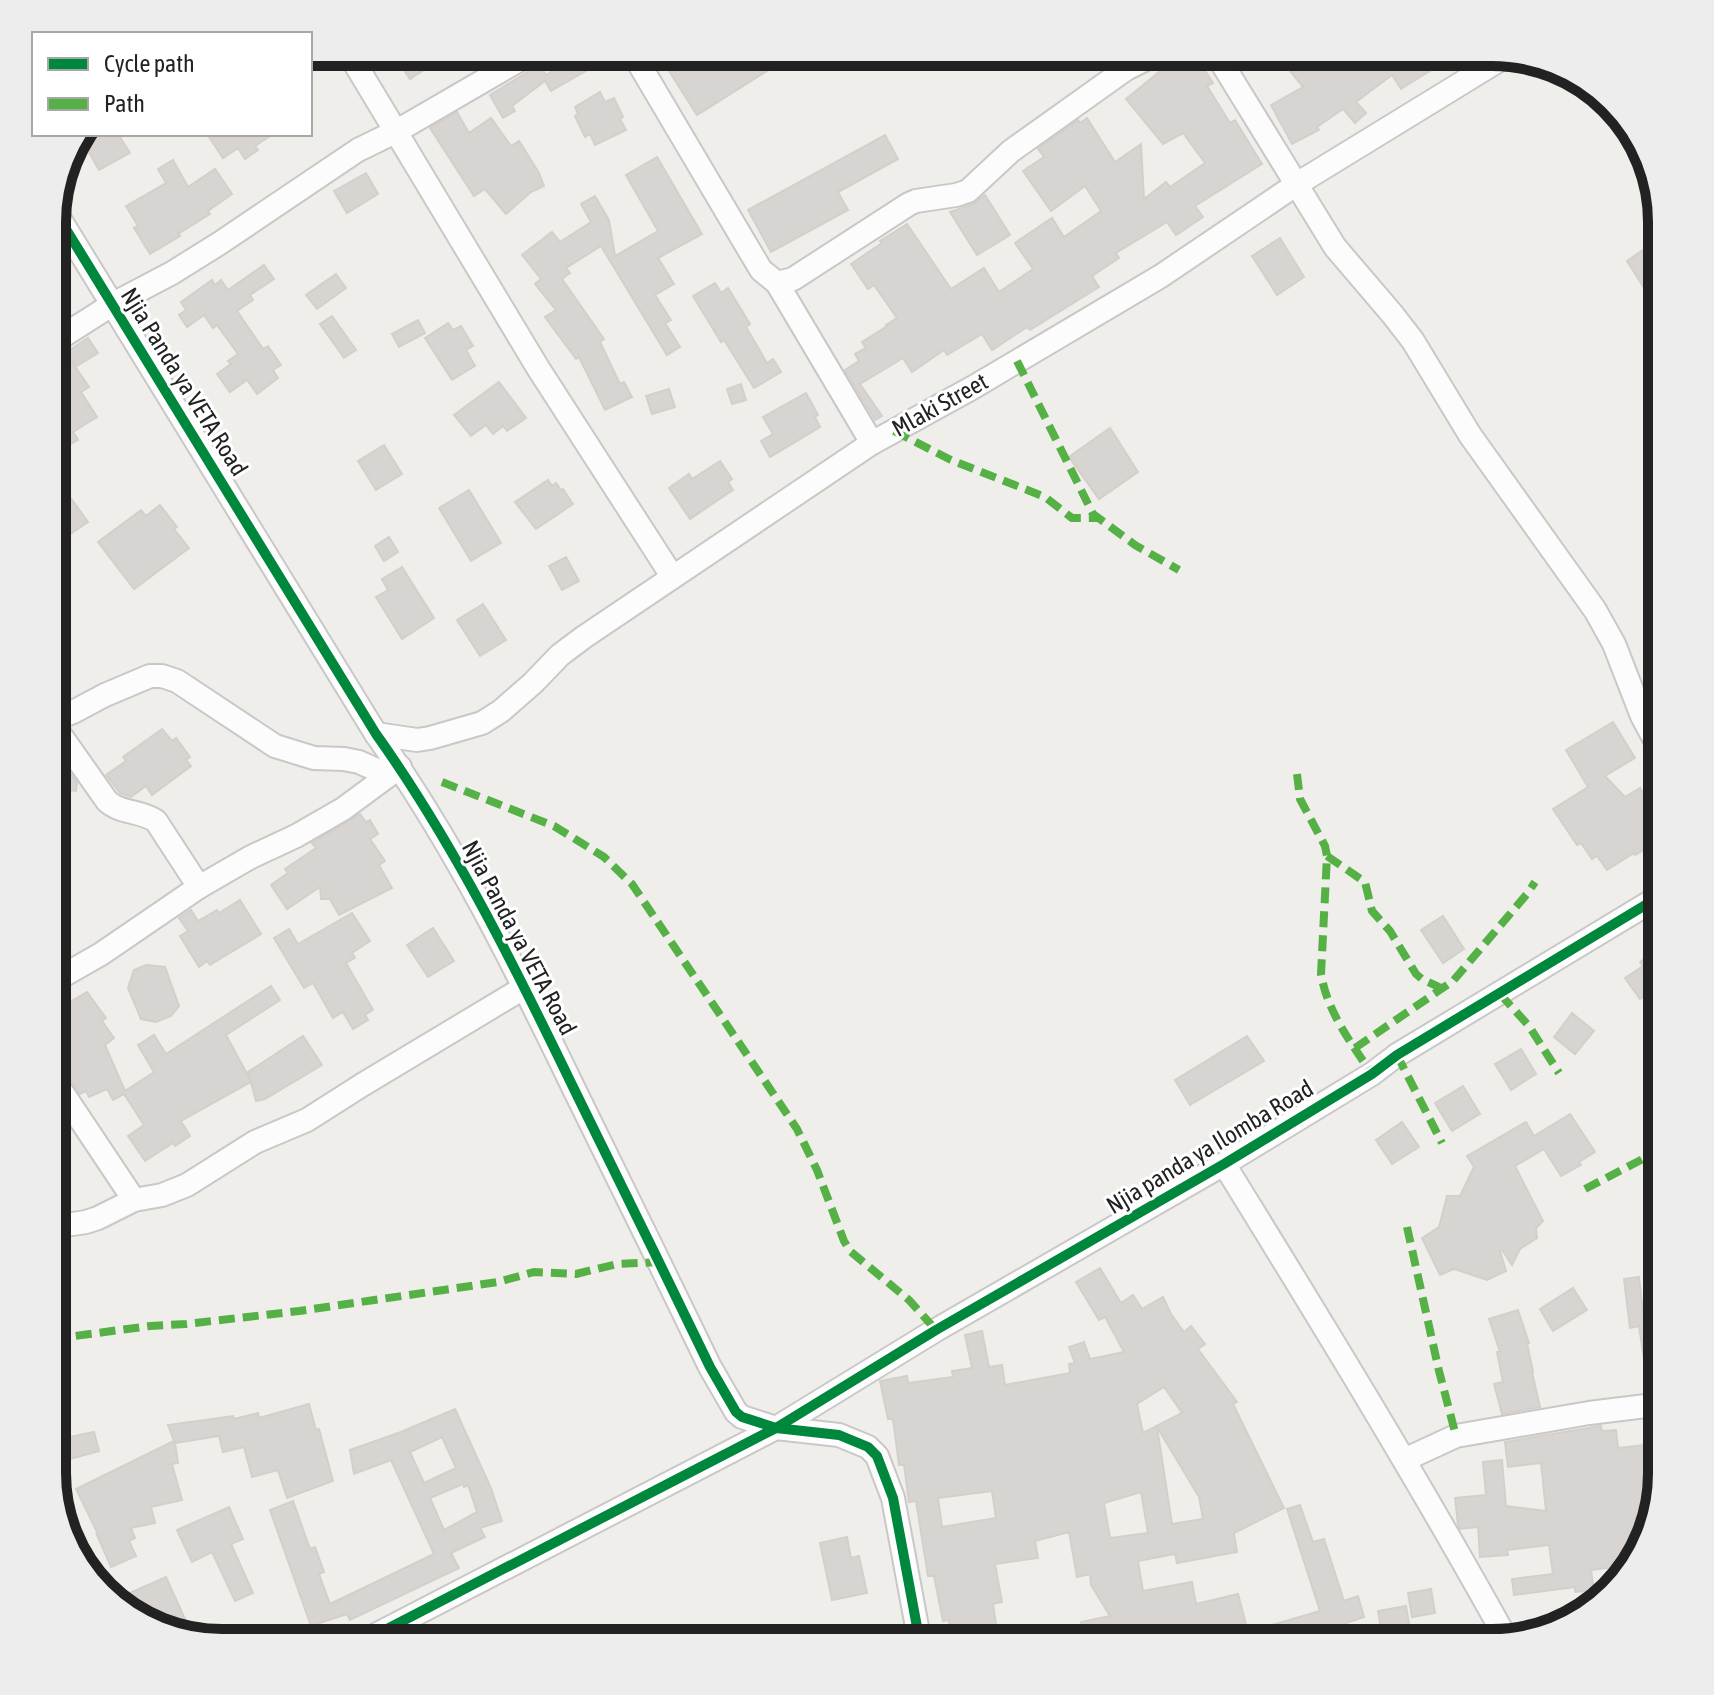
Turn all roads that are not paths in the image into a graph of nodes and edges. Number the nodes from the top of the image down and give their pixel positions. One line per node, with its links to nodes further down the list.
1 (357, 66): 7 (street)
2 (509, 66): 7 (street)
3 (640, 66): 10 (street)
4 (1132, 66): 10 (street)
5 (1224, 66): 8 (street)
6 (1489, 66): 8 (street, Mlaki Street)
7 (397, 131): 11 (street); 14 (street)
8 (1297, 184): 13 (street, Mlaki Street); 16 (street)
9 (66, 229): 11 (street, Njia Panda ya VETA Road)
10 (777, 283): 13 (street)
11 (113, 304): 12 (street); 17 (street, Njia Panda ya VETA Road)
12 (66, 334)
13 (872, 443): 14 (street, Mlaki Street)
14 (672, 576): 17 (street, Mlaki Street)
15 (66, 715): 19 (street)
16 (1648, 727)
17 (376, 734): 19 (street, Njia Panda ya VETA Road)
18 (66, 743): 20 (street)
19 (394, 771): 20 (street); 23 (street, Njia Panda ya VETA Road)
20 (199, 887): 22 (street)
21 (1648, 903): 25 (street, Njia panda ya Ilomba Road)
22 (66, 974)
23 (525, 987): 26 (street); 29 (street, Njia Panda ya VETA Road)
24 (66, 1098): 26 (street)
25 (1224, 1164): 29 (street, Njia panda ya Ilomba Road); 30 (street)
26 (134, 1200): 27 (street)
27 (66, 1225)
28 (1648, 1406): 30 (street)
29 (776, 1428): 31 (street, Njia panda ya Ilomba Road); 32 (street, Njia Panda ya VETA Road)
30 (1404, 1460): 33 (street)
31 (387, 1629)
32 (917, 1629)
33 (1500, 1629)

